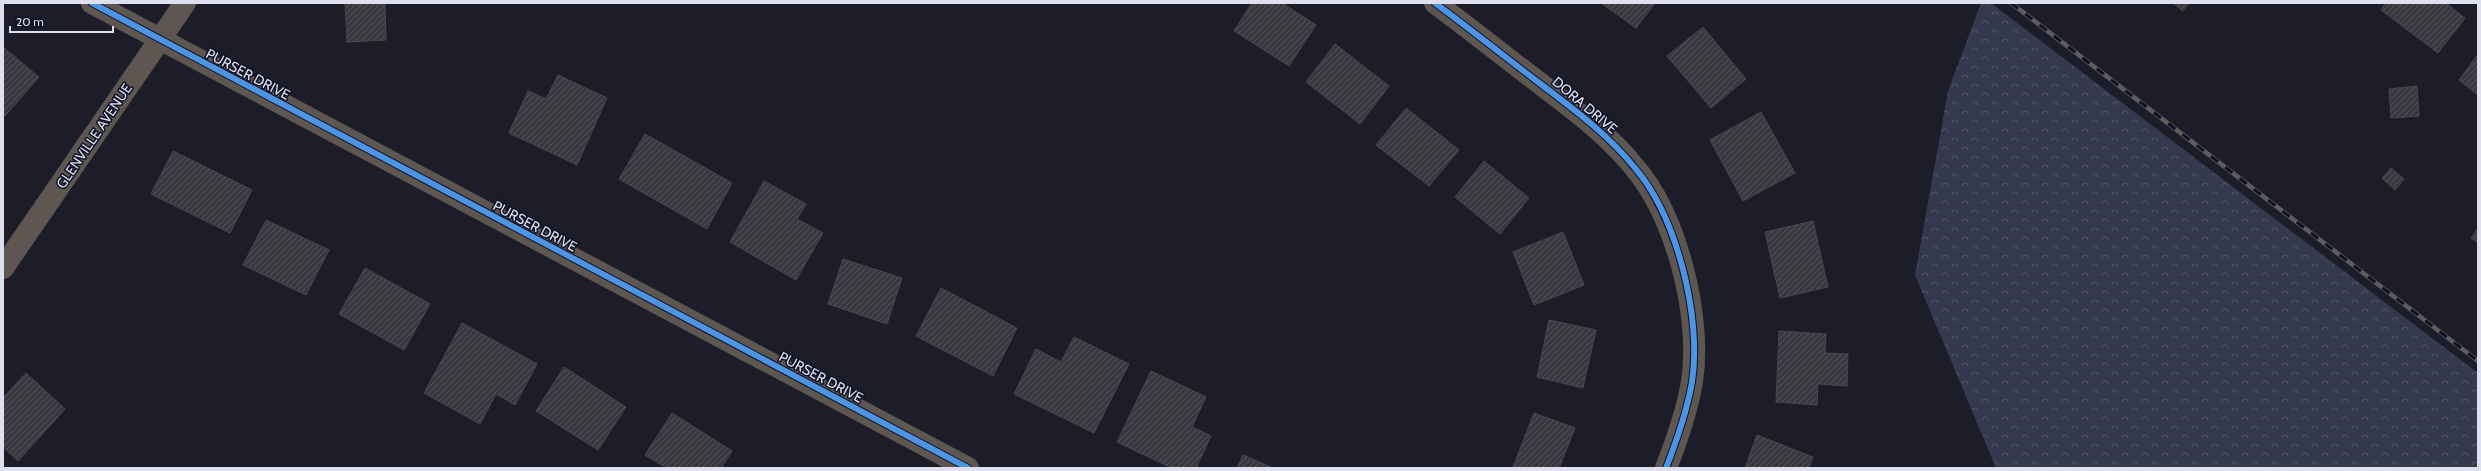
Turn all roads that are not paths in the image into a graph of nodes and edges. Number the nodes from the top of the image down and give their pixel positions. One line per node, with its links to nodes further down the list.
1 (92, 3): 4 (street, PURSER DRIVE)
2 (185, 3): 4 (street, GLENVILLE AVENUE)
3 (1435, 3): 7 (street, DORA DRIVE)
4 (159, 40): 5 (street, GLENVILLE AVENUE); 6 (street, PURSER DRIVE)
5 (3, 268)
6 (968, 468)
7 (1666, 468)

